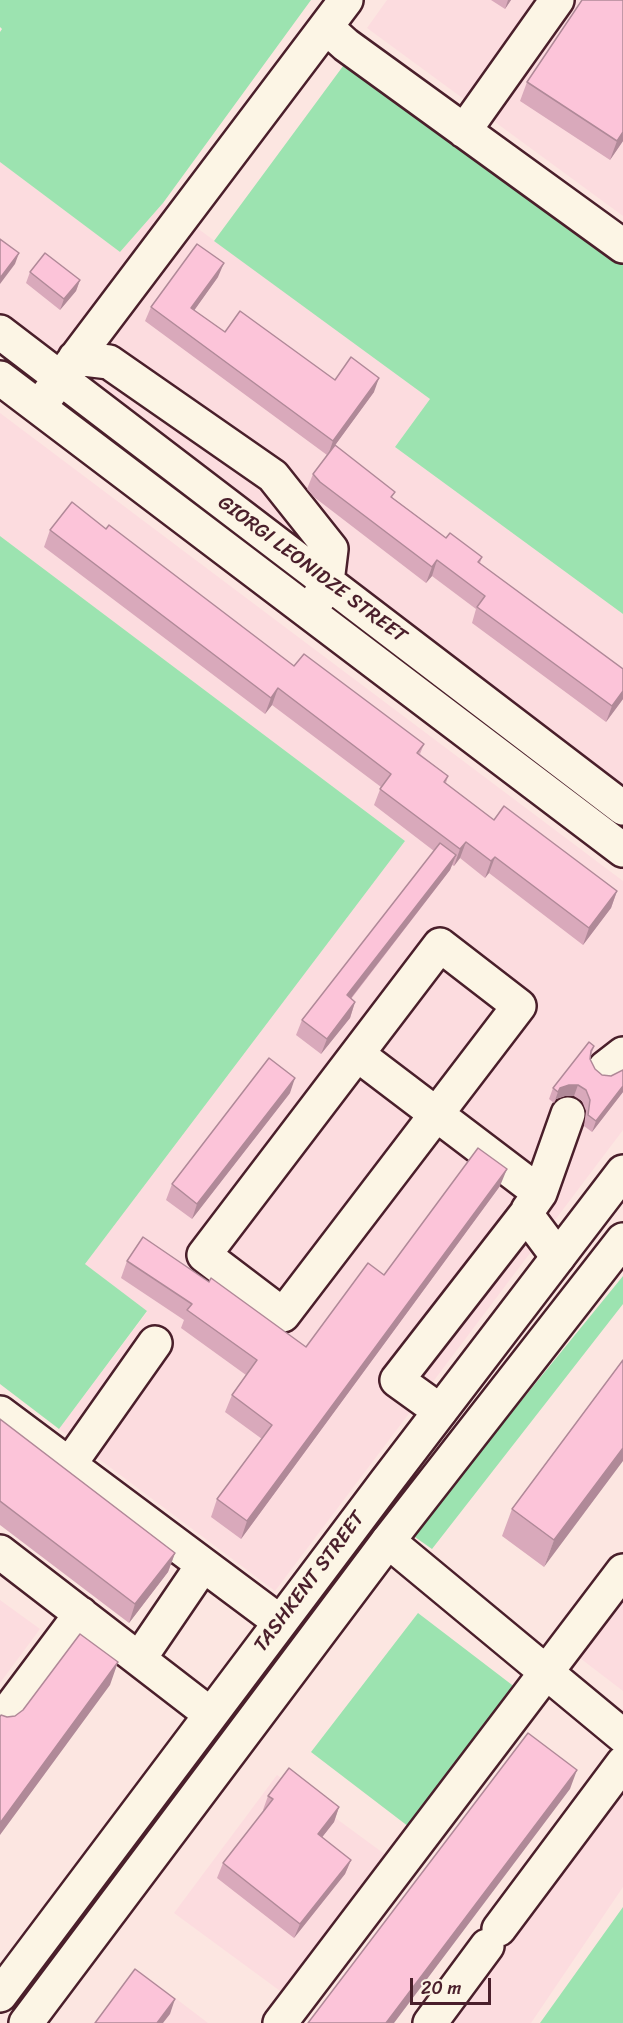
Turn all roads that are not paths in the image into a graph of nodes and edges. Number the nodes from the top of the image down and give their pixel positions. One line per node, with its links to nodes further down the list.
1 (346, 0): 3 (street)
2 (557, 0): 4 (street)
3 (326, 27): 4 (street); 7 (street)
4 (464, 130): 5 (street)
5 (623, 246)
6 (0, 332): 7 (street, GIORGI LEONIDZE STREET)
7 (68, 368): 9 (street); 10 (street, GIORGI LEONIDZE STREET); 10 (street)
8 (0, 378): 9 (street, GIORGI LEONIDZE STREET)
9 (38, 407): 11 (street, GIORGI LEONIDZE STREET)
10 (327, 582): 11 (street); 12 (street, GIORGI LEONIDZE STREET)
11 (310, 613): 13 (street, GIORGI LEONIDZE STREET)
12 (623, 808)
13 (623, 850)
14 (357, 1054): 15 (street); 15 (street); 15 (street)
15 (436, 1113): 18 (street)
16 (568, 1114): 18 (street)
17 (623, 1172): 20 (street, TASHKENT STREET)
18 (533, 1203): 20 (street); 22 (street)
19 (623, 1240): 25 (street, TASHKENT STREET)
20 (558, 1257): 22 (street, TASHKENT STREET)
21 (155, 1343): 24 (street)
22 (440, 1411): 30 (street, TASHKENT STREET)
23 (0, 1413): 24 (street)
24 (69, 1465): 27 (street)
25 (388, 1541): 32 (street); 38 (street, TASHKENT STREET)
26 (0, 1552): 29 (street)
27 (204, 1565): 30 (street); 31 (street)
28 (623, 1571): 32 (street)
29 (81, 1614): 31 (street); 33 (street)
30 (280, 1622): 34 (street, TASHKENT STREET)
31 (139, 1659): 34 (street)
32 (546, 1672): 35 (street); 39 (street)
33 (6, 1701)
34 (210, 1714): 37 (street, TASHKENT STREET)
35 (623, 1736)
36 (623, 1763): 40 (street)
37 (0, 1995)
38 (26, 2023)
39 (280, 2023)
40 (430, 2023)

